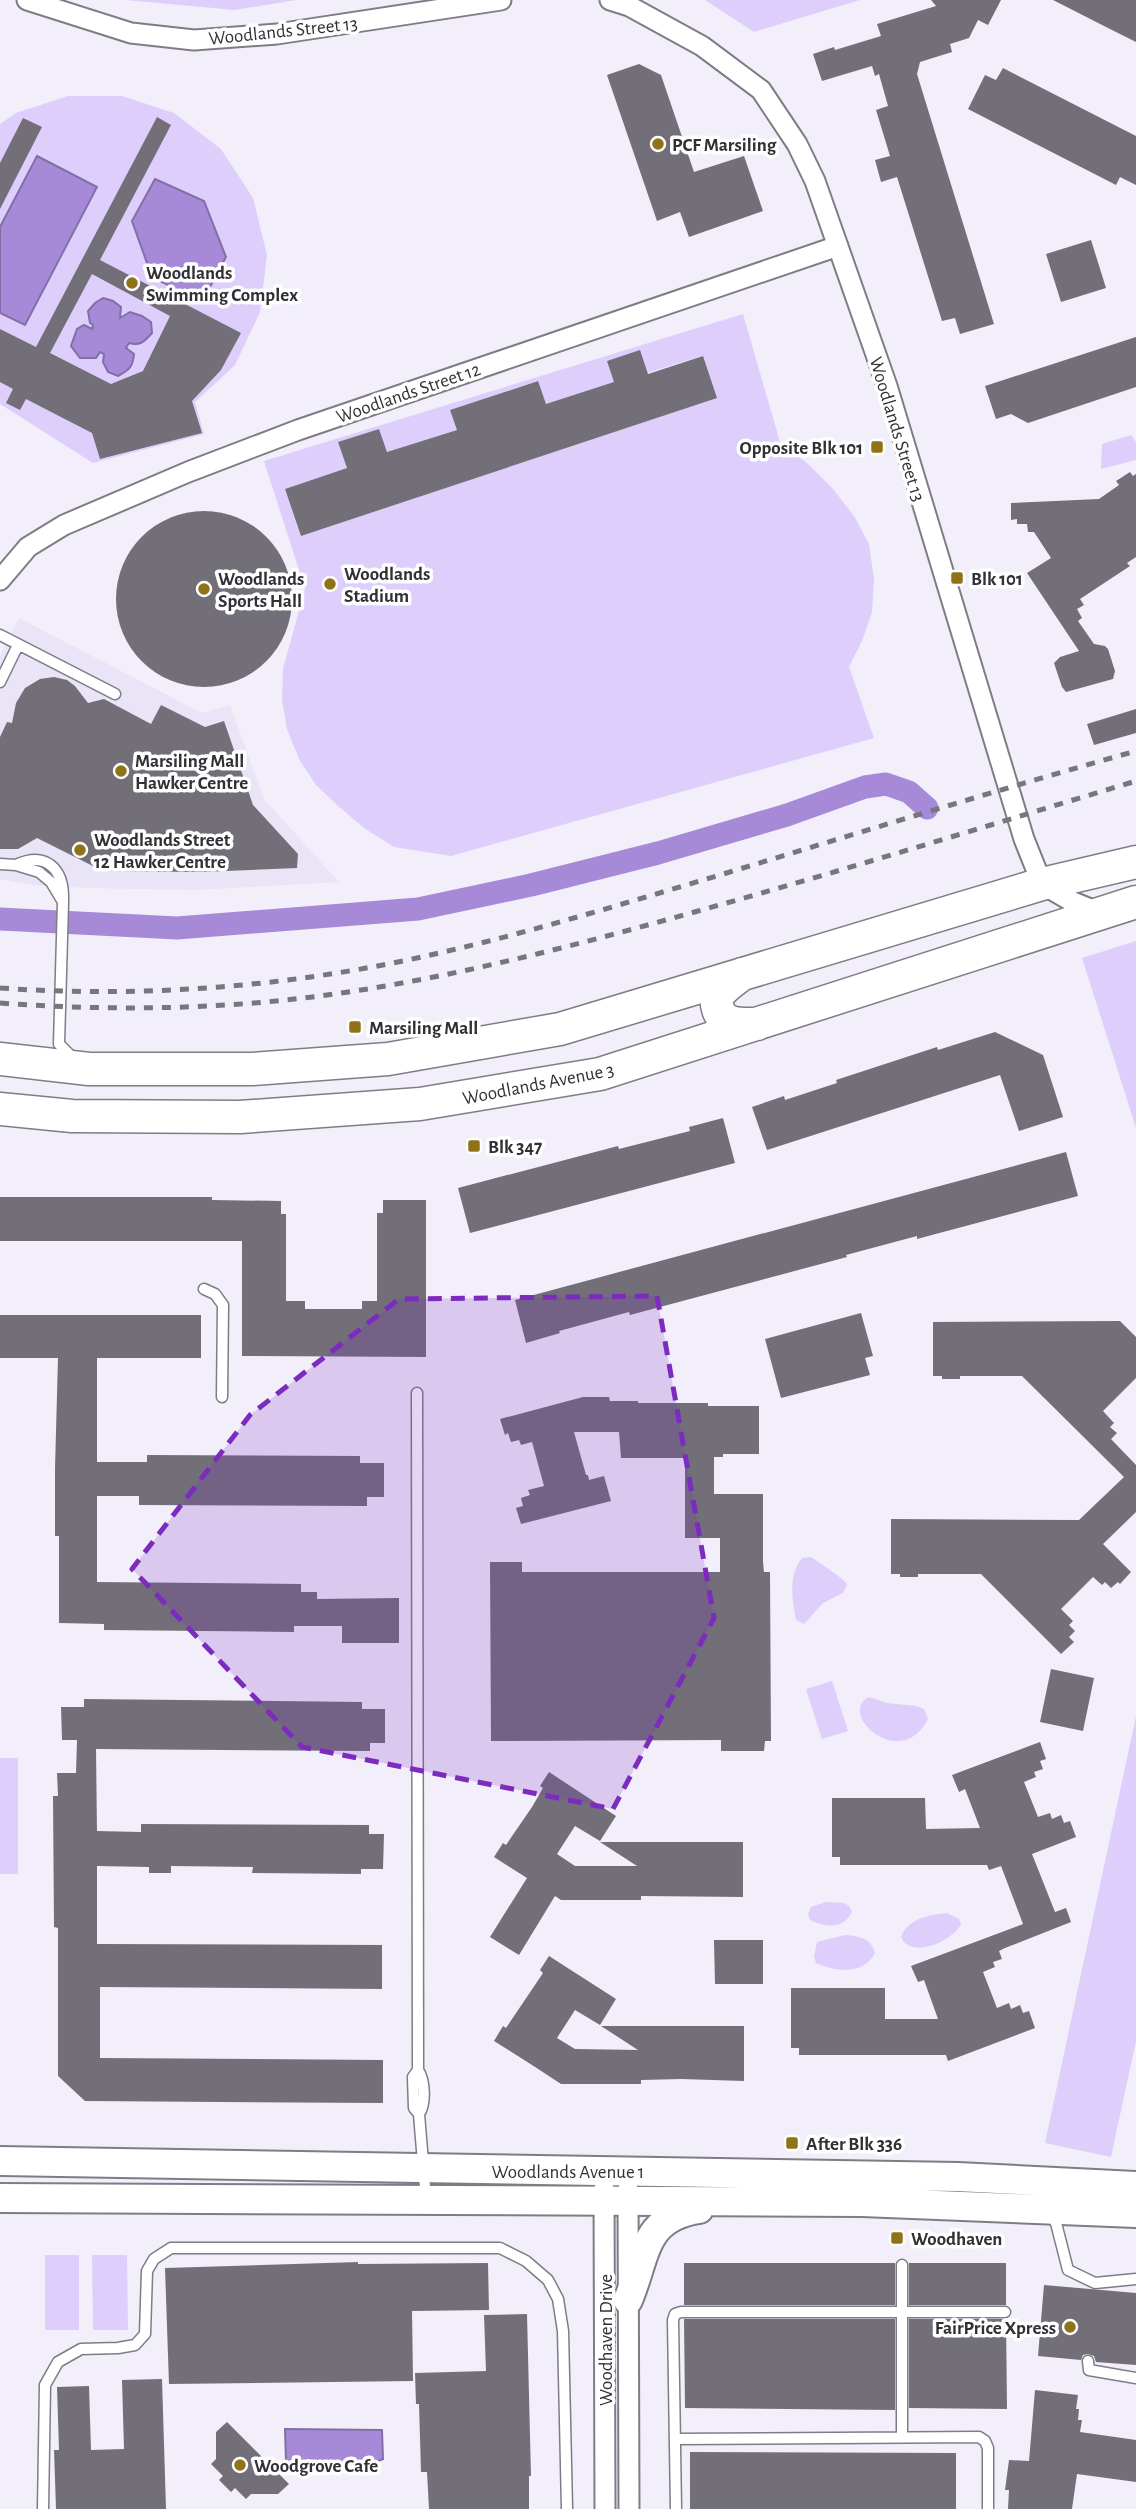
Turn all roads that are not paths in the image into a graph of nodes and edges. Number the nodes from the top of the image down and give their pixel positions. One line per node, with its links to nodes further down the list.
1 (27, 0): 2 (street, Woodlands Street 13)
2 (501, 0)
3 (610, 0): 4 (street, Woodlands Street 13)
4 (838, 246): 5 (street, Woodlands Street 12); 14 (street, Woodlands Street 13)
5 (0, 580)
6 (0, 635): 7 (lane)
7 (18, 645): 8 (lane); 9 (lane)
8 (0, 682)
9 (115, 694)
10 (1136, 854): 13 (main road)
11 (1136, 862): 13 (main road)
12 (0, 864): 20 (lane)
13 (1080, 875): 14 (main road)
14 (1042, 884): 16 (street); 17 (main road)
15 (1136, 902): 16 (main road, Woodlands Avenue 3)
16 (1101, 913): 18 (main road, Woodlands Avenue 3)
17 (742, 974): 18 (main road); 20 (main road)
18 (757, 1024): 21 (main road, Woodlands Avenue 3)
19 (0, 1059): 20 (main road)
20 (89, 1069)
21 (0, 1109)
22 (204, 1289): 24 (lane)
23 (416, 1393): 26 (lane)
24 (222, 1397)
25 (0, 2161): 26 (main road, Woodlands Avenue 1)
26 (425, 2170): 27 (main road, Woodlands Avenue 1); 30 (lane)
27 (616, 2171): 28 (main road, Woodlands Avenue 1); 31 (street, Woodhaven Drive)
28 (1136, 2186)
29 (0, 2198): 30 (main road, Woodlands Avenue 1)
30 (426, 2200): 31 (main road, Woodlands Avenue 1)
31 (616, 2202): 32 (main road, Woodlands Avenue 1); 37 (street, Woodhaven Drive); 46 (street, Woodhaven Drive)
32 (710, 2202): 33 (main road, Woodlands Avenue 1); 37 (main road)
33 (1044, 2208): 34 (main road, Woodlands Avenue 1); 36 (lane)
34 (1136, 2213)
35 (902, 2265): 39 (lane)
36 (1136, 2280)
37 (628, 2300): 47 (street, Woodhaven Drive)
38 (1005, 2312): 39 (lane)
39 (901, 2313): 42 (lane); 43 (lane)
40 (1088, 2361): 41 (lane)
41 (1136, 2378)
42 (902, 2437): 43 (lane); 49 (lane)
43 (674, 2439): 48 (lane)
44 (43, 2509): 45 (lane)
45 (567, 2509)
46 (605, 2509)
47 (629, 2509)
48 (676, 2509)
49 (988, 2509)

